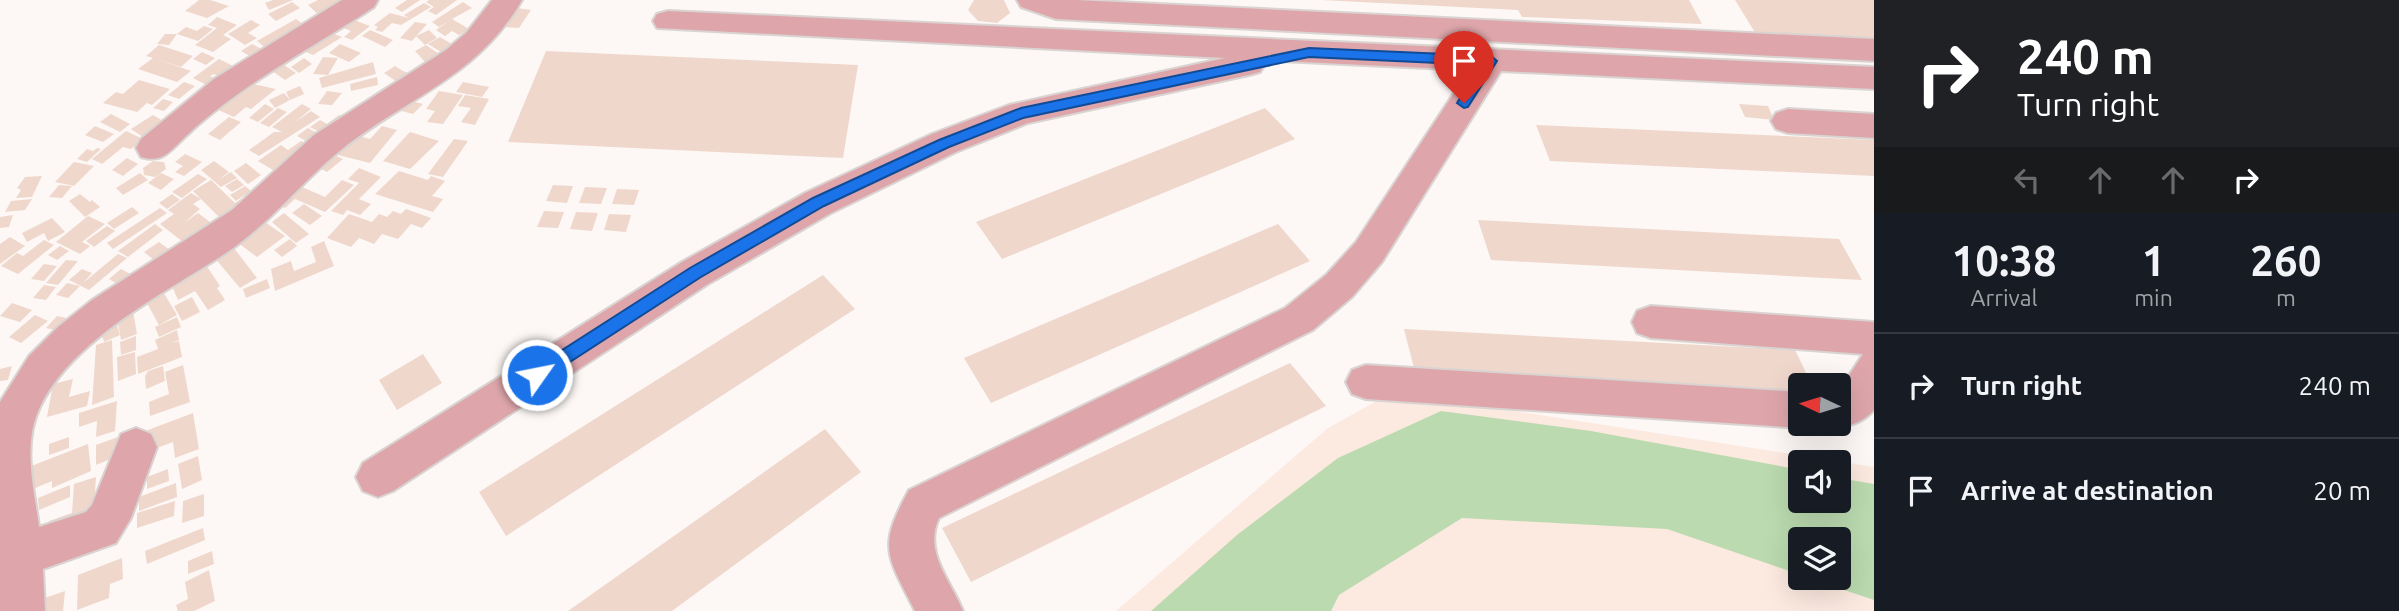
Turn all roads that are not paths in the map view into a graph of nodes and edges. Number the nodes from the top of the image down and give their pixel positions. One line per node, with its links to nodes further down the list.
1 (363, 0): 11 (street)
2 (507, 0): 20 (street)
3 (1032, 0): 5 (street)
4 (668, 21): 6 (street)
5 (1874, 50)
6 (1309, 52): 7 (street); 19 (street)
7 (1491, 61): 8 (street); 22 (street)
8 (1874, 78)
9 (1788, 121): 10 (street)
10 (1874, 126)
11 (153, 148)
12 (1651, 322): 13 (street)
13 (1874, 338)
14 (1874, 367): 17 (street)
15 (1366, 382): 16 (street)
16 (1788, 409)
17 (1855, 409)
18 (136, 447): 20 (street)
19 (378, 477)
20 (20, 555): 21 (street)
21 (22, 611)
22 (940, 611)

